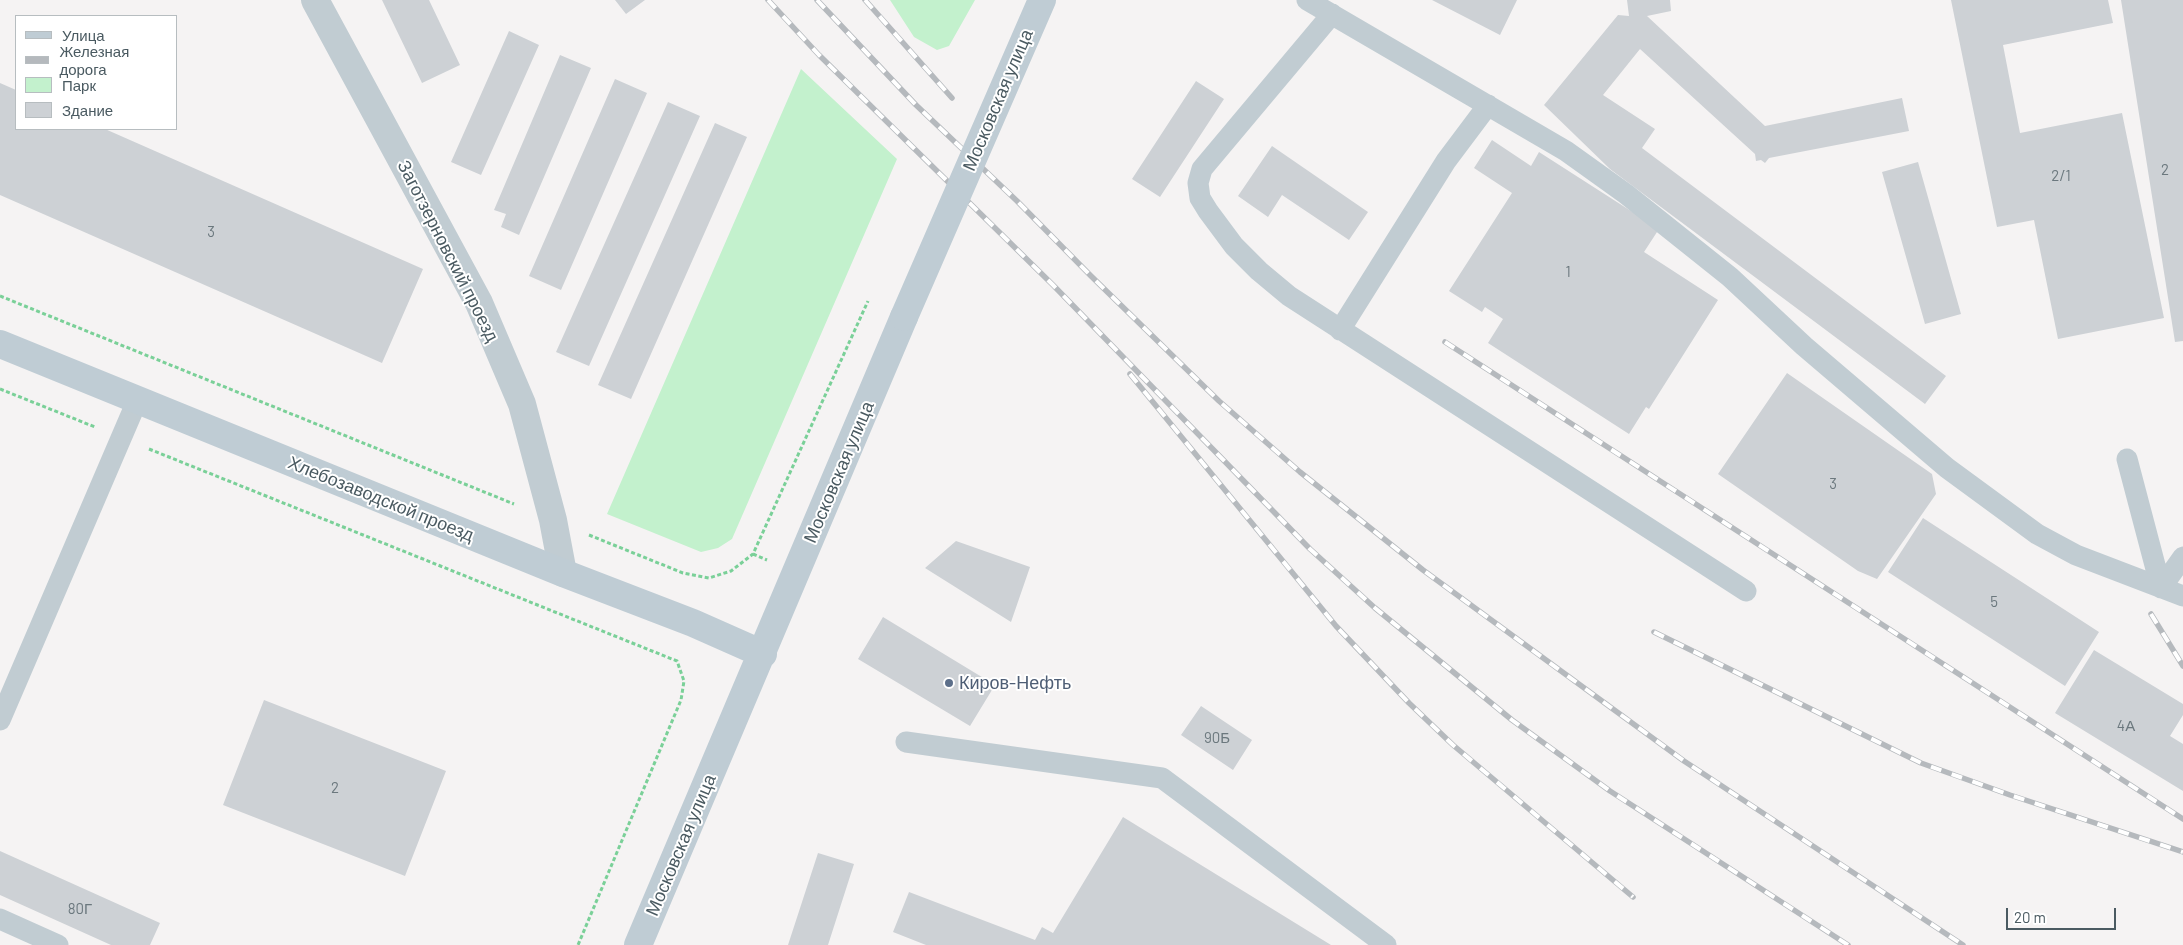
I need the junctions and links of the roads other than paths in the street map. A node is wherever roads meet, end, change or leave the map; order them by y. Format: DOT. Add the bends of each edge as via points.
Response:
graph roads {
  1 [pos="315,0"];
  2 [pos="1042,0"];
  3 [pos="1307,0"];
  4 [pos="1332,14"];
  5 [pos="1488,105"];
  6 [pos="1340,330"];
  7 [pos="0,344"];
  8 [pos="137,401"];
  9 [pos="2127,459"];
  10 [pos="2183,557"];
  11 [pos="563,573"];
  12 [pos="2161,588"];
  13 [pos="1746,591"];
  14 [pos="2183,596"];
  15 [pos="763,654"];
  16 [pos="0,720"];
  17 [pos="906,742"];
  18 [pos="0,919"];
  19 [pos="58,945"];
  20 [pos="638,945"];
  21 [pos="1386,945"];
  1 -- 11 [label="street, Заготзерновский проезд" via="479,303 522,404 553,520"];
  2 -- 15 [label="main road, Московская улица, bridge" via="904,317"];
  3 -- 4 [label="lane"];
  4 -- 5 [label="lane"];
  4 -- 6 [label="lane" via="1202,170 1198,183 1200,198 1234,246 1290,296"];
  5 -- 6 [label="lane" via="1446,161"];
  5 -- 12 [label="lane" via="1566,151 1626,194 1730,277 1804,346 1947,468 1995,504 2037,534 2076,555"];
  6 -- 13 [label="lane"];
  7 -- 8 [label="main road, Хлебозаводской проезд"];
  8 -- 11 [label="main road, Хлебозаводской проезд"];
  8 -- 16 [label="lane"];
  9 -- 12 [label="lane"];
  10 -- 12 [label="lane"];
  11 -- 15 [label="main road, Хлебозаводской проезд"];
  12 -- 14 [label="lane"];
  15 -- 20 [label="main road, Московская улица"];
  17 -- 21 [label="lane" via="1162,778"];
  18 -- 19 [label="lane"];
}
